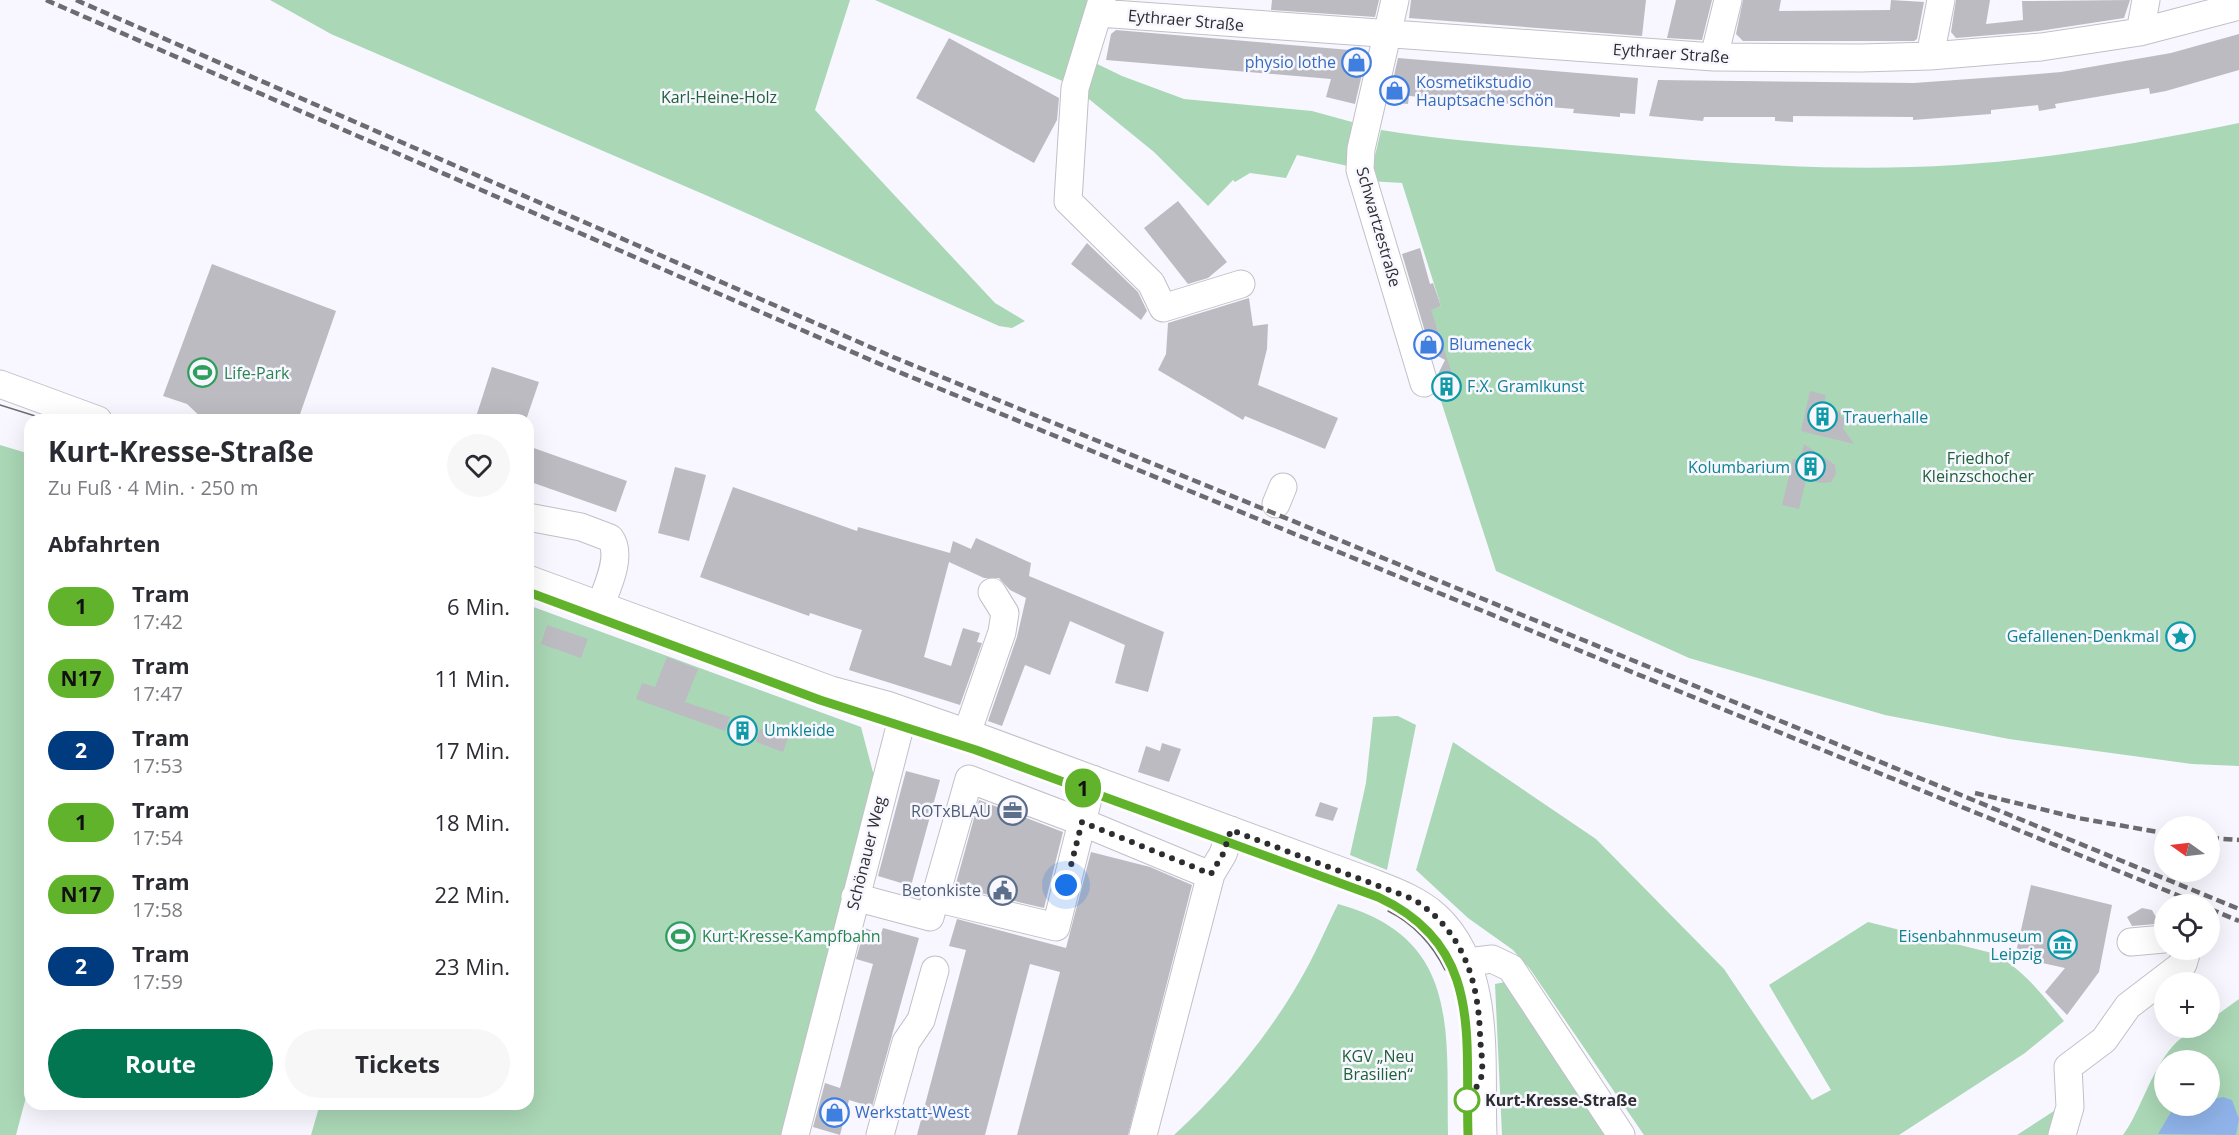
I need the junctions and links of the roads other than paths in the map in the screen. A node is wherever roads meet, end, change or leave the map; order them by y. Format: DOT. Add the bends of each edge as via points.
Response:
graph roads {
  1 [pos="1395,0"];
  2 [pos="1728,0"];
  3 [pos="1941,0"];
  4 [pos="2146,0"];
  5 [pos="2239,6"];
  6 [pos="1101,7"];
  7 [pos="2140,32"];
  8 [pos="1386,34"];
  9 [pos="1930,56"];
  10 [pos="1714,57"];
  11 [pos="1241,284"];
  12 [pos="1424,382"];
  13 [pos="0,384"];
  14 [pos="82,414"];
  15 [pos="534,518"];
  16 [pos="534,581"];
  17 [pos="992,592"];
  18 [pos="600,606"];
  19 [pos="904,711"];
  20 [pos="967,733"];
  21 [pos="1092,779"];
  22 [pos="1082,822"];
  23 [pos="1231,830"];
  24 [pos="1211,874"];
  25 [pos="855,897"];
  26 [pos="935,898"];
  27 [pos="2154,940"];
  28 [pos="2131,942"];
  29 [pos="2184,960"];
  30 [pos="1468,962"];
  31 [pos="935,970"];
  32 [pos="795,1135"];
  33 [pos="880,1135"];
  34 [pos="1143,1135"];
  35 [pos="1483,1135"];
  36 [pos="1622,1135"];
  37 [pos="2062,1135"];
  1 -- 8 [label="street, Schwartzestraße"];
  2 -- 10 [label="street"];
  3 -- 9 [label="street"];
  4 -- 7 [label="street"];
  5 -- 7 [label="street, Eythraer Straße"];
  6 -- 8 [label="street, Eythraer Straße"];
  6 -- 11 [label="street" via="1075,88 1068,201 1151,283 1163,308"];
  7 -- 9 [label="street, Eythraer Straße" via="2041,47"];
  8 -- 10 [label="street, Eythraer Straße"];
  8 -- 12 [label="street, Schwartzestraße" via="1361,148 1360,170"];
  9 -- 10 [label="street, Eythraer Straße"];
  13 -- 14 [label="street"];
  15 -- 18 [label="street" via="581,527 610,538 615,548"];
  16 -- 18 [label="street"];
  17 -- 20 [label="street" via="1005,612 1002,632"];
  18 -- 19 [label="street" via="831,690"];
  19 -- 20 [label="street"];
  19 -- 25 [label="street, Schönauer Weg"];
  20 -- 21 [label="street"];
  21 -- 22 [label="street"];
  21 -- 23 [label="street"];
  22 -- 24 [label="street"];
  22 -- 26 [label="street" via="1056,927"];
  22 -- 26 [label="street" via="969,779"];
  23 -- 24 [label="street"];
  23 -- 30 [label="street" via="1413,899 1448,929"];
  24 -- 34 [label="street"];
  25 -- 26 [label="street" via="930,917"];
  25 -- 32 [label="street, Schönauer Weg"];
  27 -- 28 [label="street"];
  29 -- 37 [label="street" via="2128,1006 2104,1040 2067,1067 2070,1107"];
  30 -- 35 [label="street" via="1478,999"];
  30 -- 36 [label="street" via="1492,959 1511,968"];
  31 -- 33 [label="street" via="921,1020 906,1042"];
}
